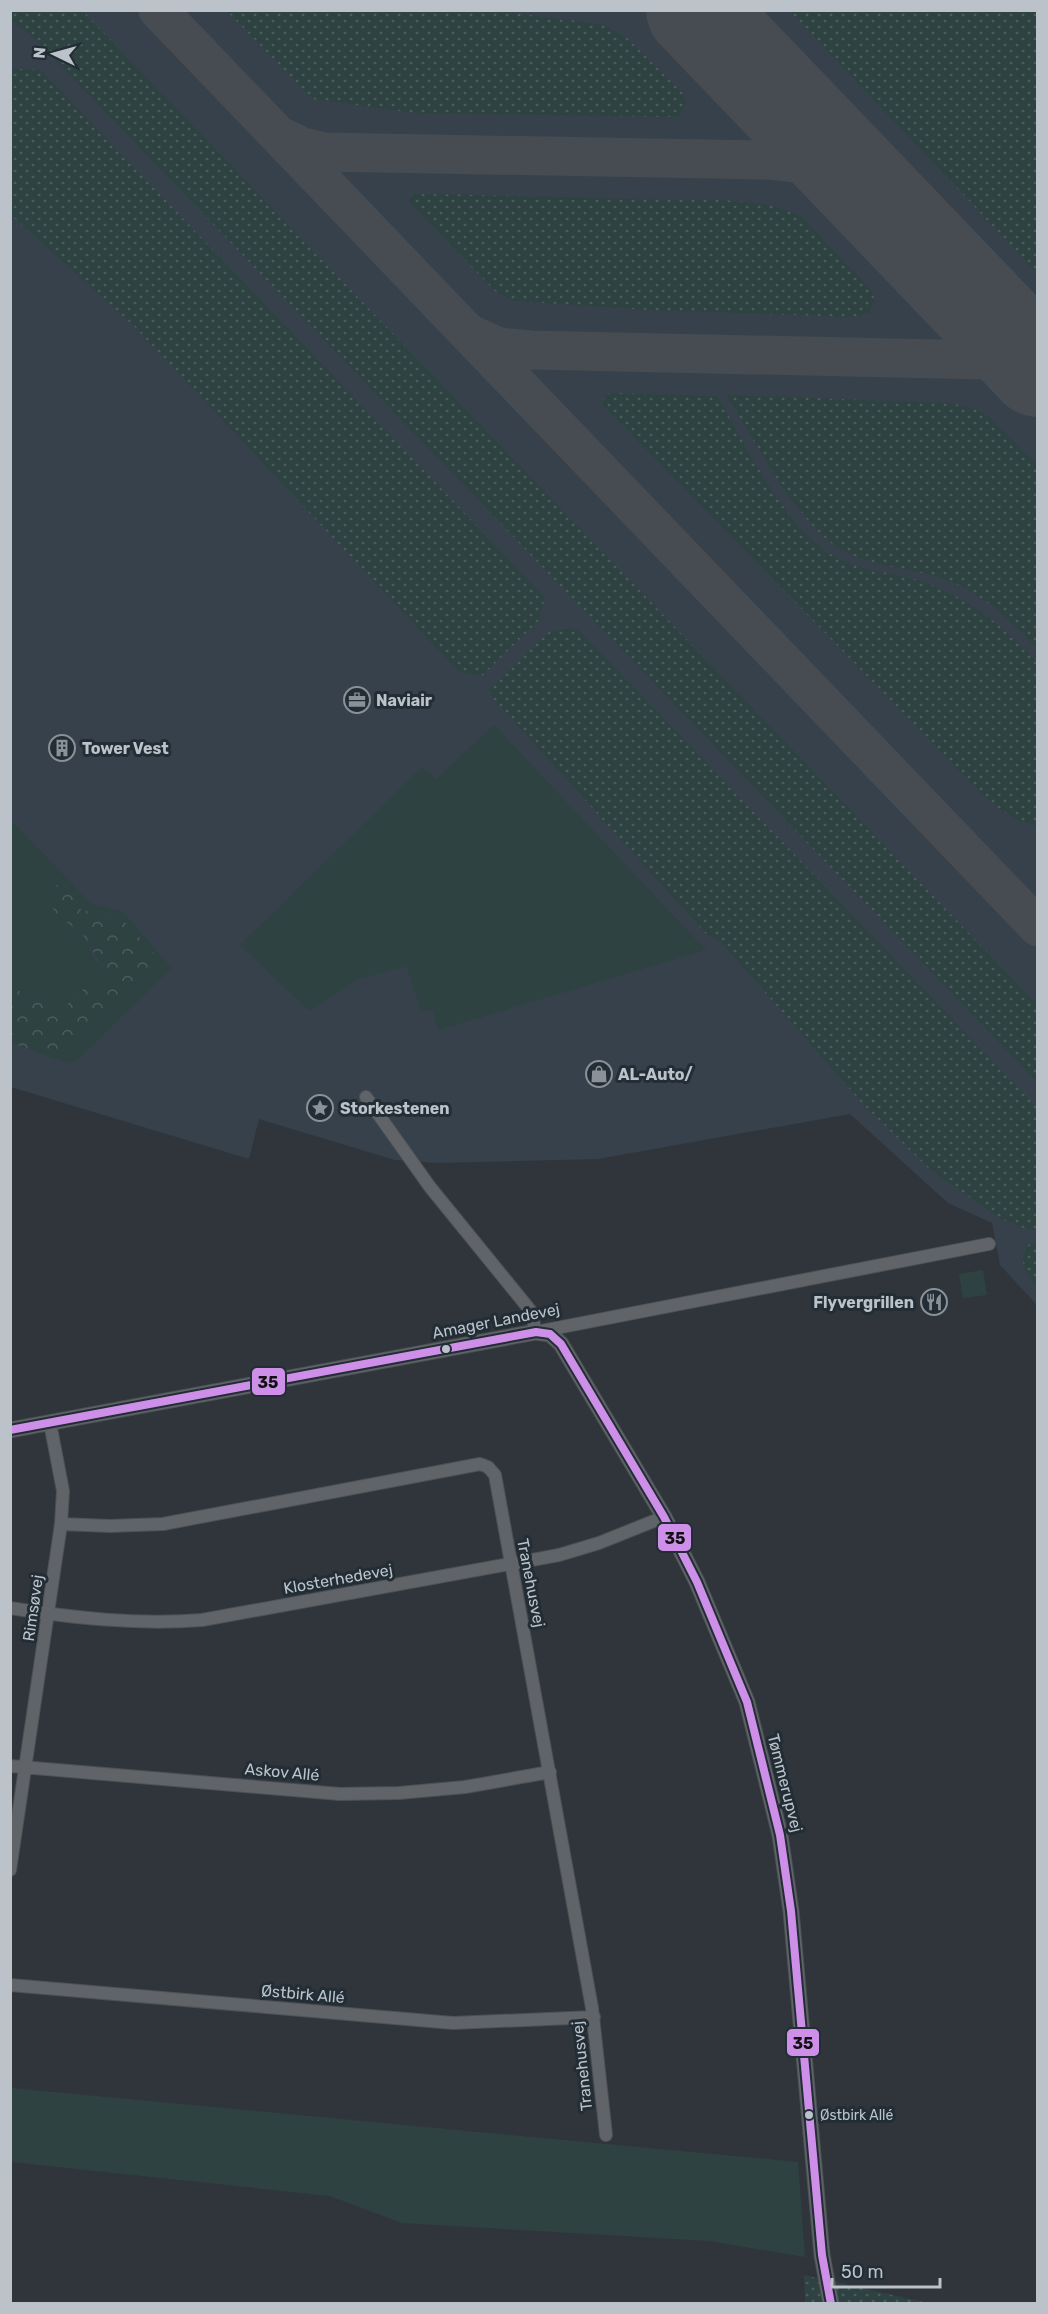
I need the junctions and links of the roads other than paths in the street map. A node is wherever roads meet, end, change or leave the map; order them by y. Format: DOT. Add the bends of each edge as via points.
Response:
graph roads {
  1 [pos="366,1097"];
  2 [pos="989,1244"];
  3 [pos="536,1332"];
  4 [pos="50,1423"];
  5 [pos="10,1430"];
  6 [pos="664,1517"];
  7 [pos="61,1524"];
  8 [pos="510,1565"];
  9 [pos="10,1608"];
  10 [pos="49,1614"];
  11 [pos="10,1766"];
  12 [pos="26,1767"];
  13 [pos="550,1772"];
  14 [pos="10,1870"];
  15 [pos="10,1985"];
  16 [pos="594,2017"];
  17 [pos="606,2135"];
  18 [pos="831,2304"];
  1 -- 3 [label="street" via="430,1187 530,1310"];
  2 -- 3 [label="street, Amager Landevej"];
  3 -- 4 [label="street, Amager Landevej"];
  3 -- 6 [label="street, Tømmerupvej" via="550,1334 561,1344"];
  4 -- 5 [label="street, Amager Landevej"];
  4 -- 7 [label="street, Rimsøvej" via="63,1491"];
  6 -- 8 [label="street, Klosterhedevej" via="599,1543"];
  6 -- 18 [label="street, Tømmerupvej" via="697,1582 747,1702 780,1834 791,1911 822,2255"];
  7 -- 8 [label="street, Tranehusvej" via="163,1524 480,1464 495,1475"];
  7 -- 10 [label="street, Rimsøvej"];
  8 -- 10 [label="street, Klosterhedevej" via="202,1620 124,1623"];
  8 -- 13 [label="street, Tranehusvej"];
  9 -- 10 [label="street, Klosterhedevej"];
  10 -- 12 [label="street, Rimsøvej"];
  11 -- 12 [label="street, Askov Allé"];
  12 -- 13 [label="street, Askov Allé" via="340,1794 465,1787"];
  12 -- 14 [label="street, Rimsøvej"];
  13 -- 16 [label="street, Tranehusvej"];
  15 -- 16 [label="street, Østbirk Allé" via="453,2023"];
  16 -- 17 [label="street, Tranehusvej"];
}
